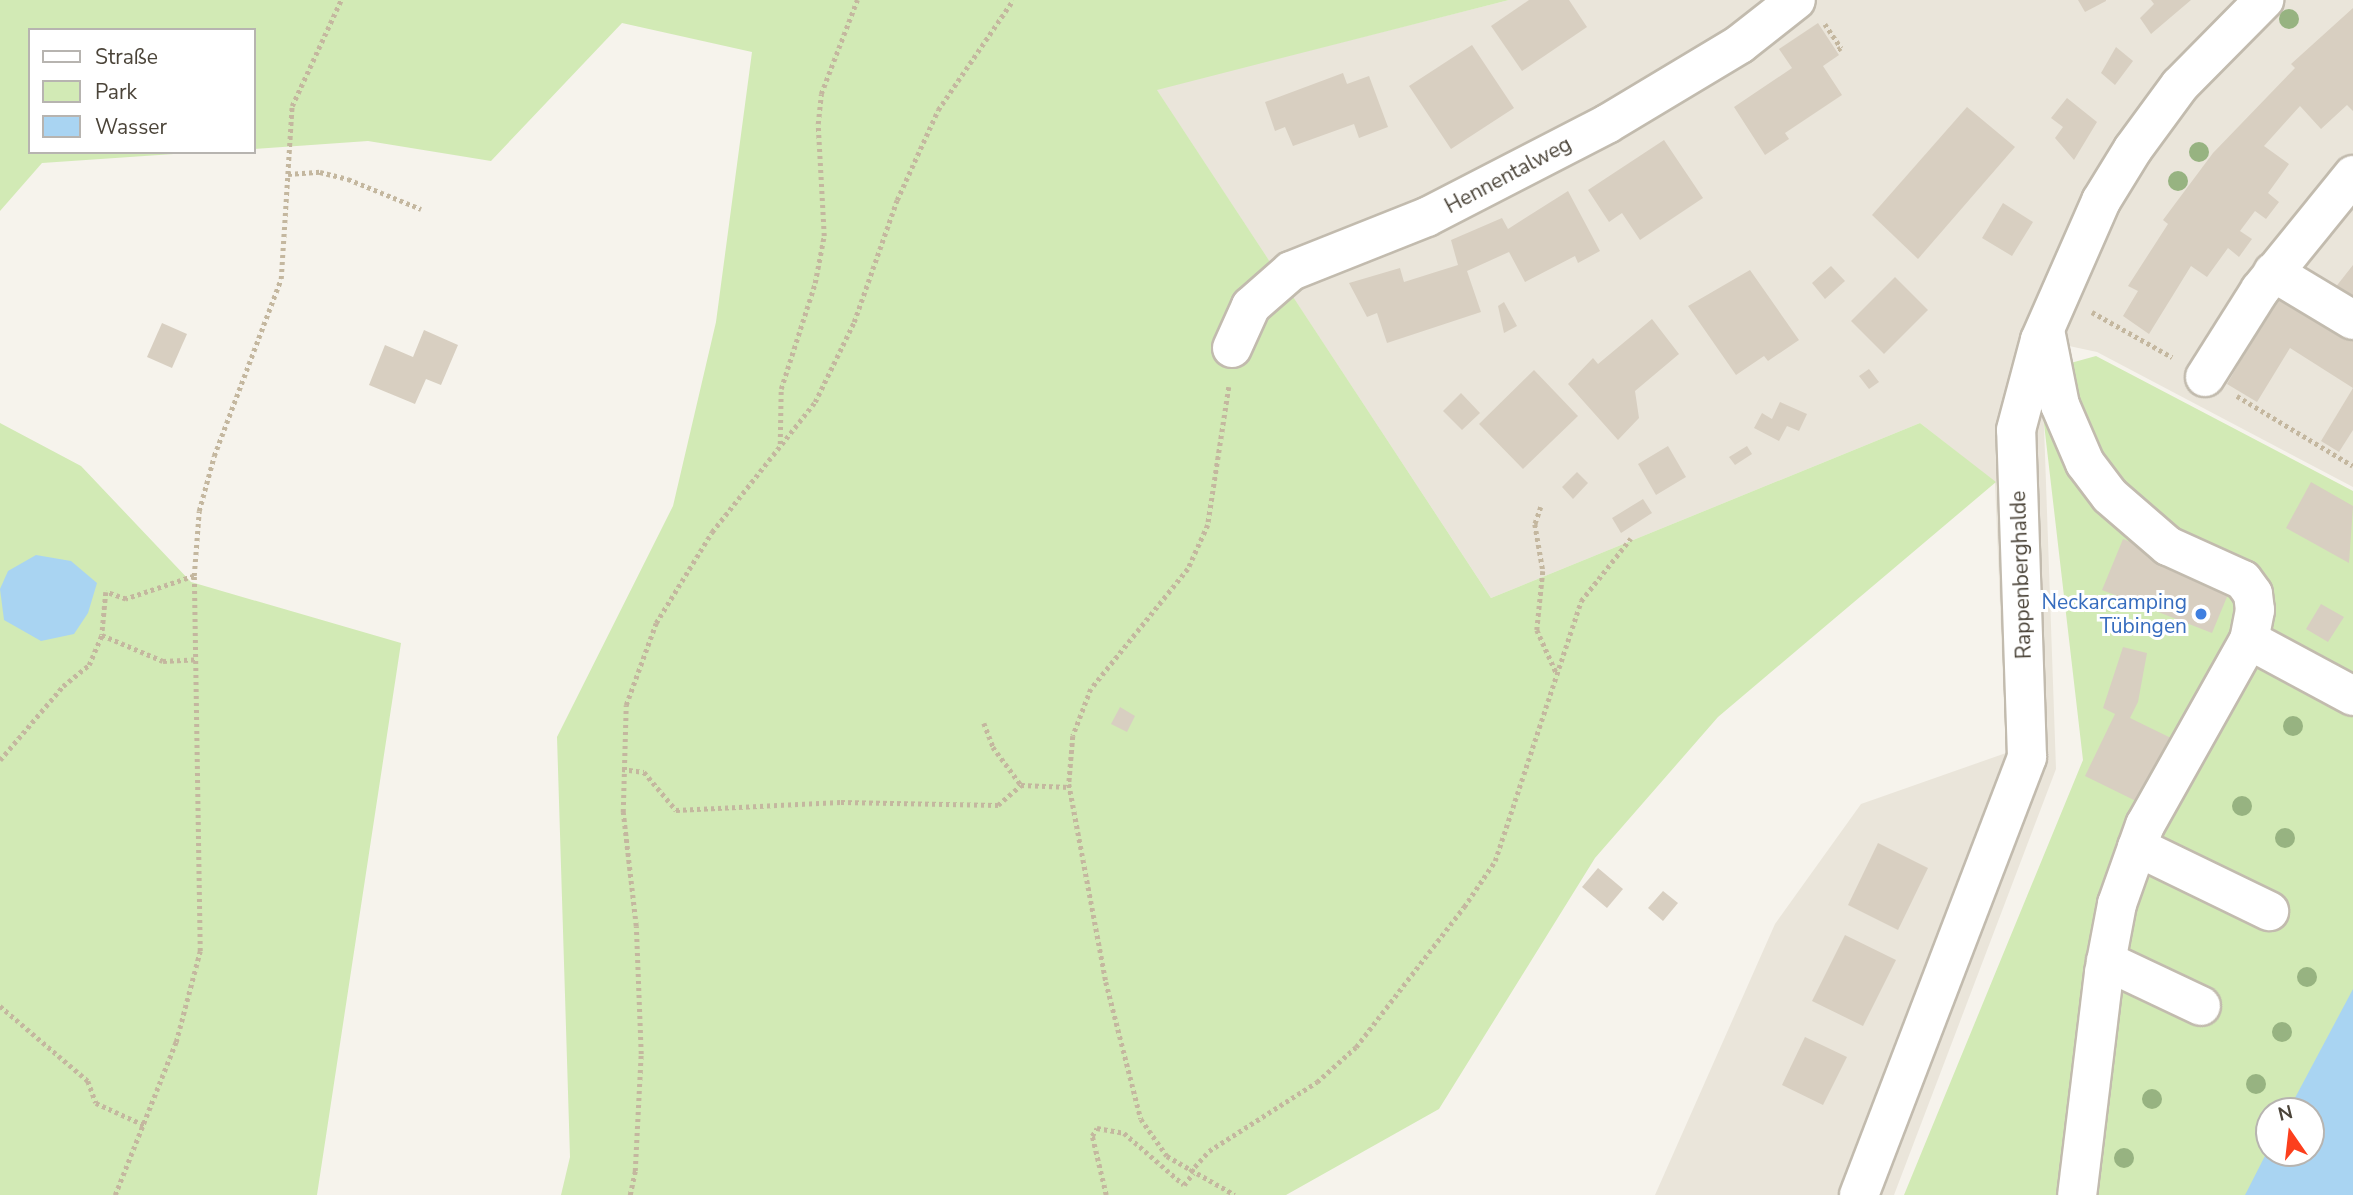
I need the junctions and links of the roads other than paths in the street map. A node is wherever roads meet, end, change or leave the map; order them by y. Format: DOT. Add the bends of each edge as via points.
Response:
graph roads {
  1 [pos="1796,0"];
  2 [pos="2264,0"];
  3 [pos="2353,175"];
  4 [pos="2273,272"];
  5 [pos="2353,320"];
  6 [pos="2046,333"];
  7 [pos="1233,348"];
  8 [pos="2205,377"];
  9 [pos="2249,640"];
  10 [pos="2353,696"];
  11 [pos="2137,847"];
  12 [pos="2269,911"];
  13 [pos="2106,961"];
  14 [pos="2201,1006"];
  15 [pos="1859,1195"];
  16 [pos="2077,1195"];
  1 -- 7 [label="street, Hennentalweg" via="1740,44 1607,124 1427,217 1291,271 1251,306"];
  2 -- 6 [label="street, Rappenberghalde" via="2180,85 2133,149 2101,201"];
  3 -- 4 [label="street"];
  4 -- 5 [label="street"];
  4 -- 8 [label="street"];
  6 -- 9 [label="street" via="2060,405 2085,463 2110,496 2168,546 2243,580 2253,594 2255,610"];
  6 -- 15 [label="street, Rappenberghalde" via="2016,430 2027,757"];
  9 -- 10 [label="street"];
  9 -- 11 [label="street"];
  11 -- 12 [label="street"];
  11 -- 13 [label="street" via="2117,904"];
  13 -- 14 [label="street"];
  13 -- 16 [label="street"];
}
